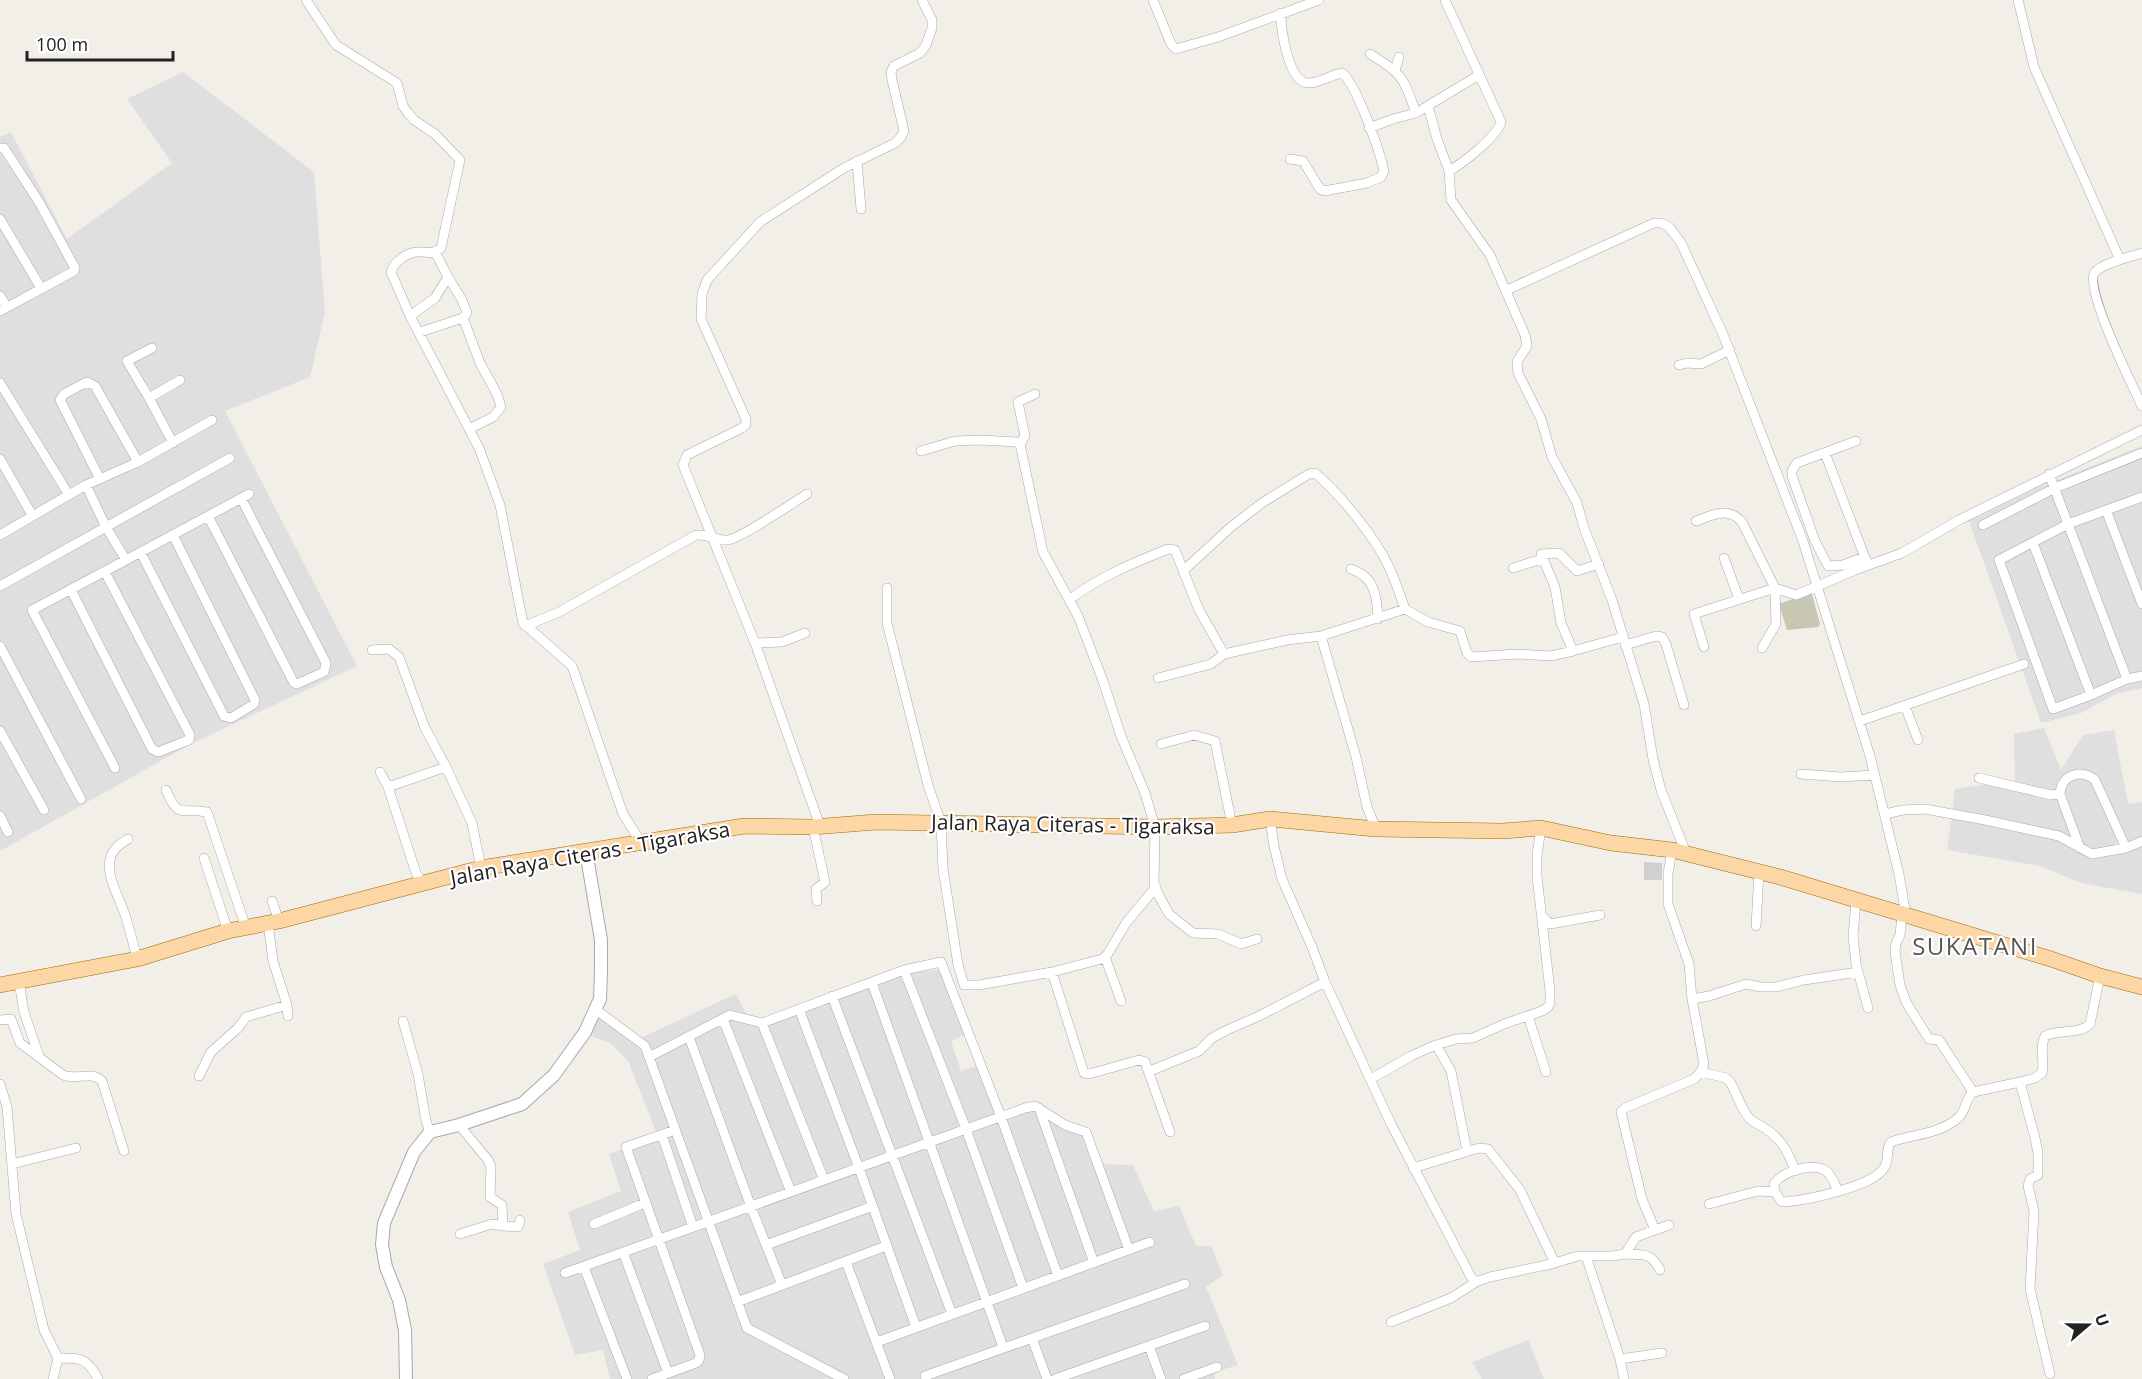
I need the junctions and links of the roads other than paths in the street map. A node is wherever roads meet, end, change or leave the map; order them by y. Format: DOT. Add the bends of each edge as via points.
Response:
graph roads {
  1 [pos="306,0"];
  2 [pos="922,0"];
  3 [pos="1153,0"];
  4 [pos="1319,0"];
  5 [pos="1445,0"];
  6 [pos="2018,0"];
  7 [pos="1281,13"];
  8 [pos="1370,54"];
  9 [pos="1399,57"];
  10 [pos="1395,71"];
  11 [pos="1479,75"];
  12 [pos="1428,106"];
  13 [pos="1416,113"];
  14 [pos="1370,129"];
  15 [pos="0,148"];
  16 [pos="1290,159"];
  17 [pos="857,161"];
  18 [pos="1449,171"];
  19 [pos="861,210"];
  20 [pos="0,219"];
  21 [pos="435,252"];
  22 [pos="2142,253"];
  23 [pos="2120,260"];
  24 [pos="448,277"];
  25 [pos="41,288"];
  26 [pos="1507,290"];
  27 [pos="0,296"];
  28 [pos="3,309"];
  29 [pos="410,316"];
  30 [pos="463,318"];
  31 [pos="420,332"];
  32 [pos="152,348"];
  33 [pos="1730,350"];
  34 [pos="1679,365"];
  35 [pos="180,380"];
  36 [pos="0,383"];
  37 [pos="1035,394"];
  38 [pos="149,398"];
  39 [pos="2142,406"];
  40 [pos="212,420"];
  41 [pos="469,429"];
  42 [pos="2142,430"];
  43 [pos="1856,441"];
  44 [pos="173,443"];
  45 [pos="1020,444"];
  46 [pos="921,451"];
  47 [pos="1825,453"];
  48 [pos="2142,453"];
  49 [pos="230,458"];
  50 [pos="0,459"];
  51 [pos="138,462"];
  52 [pos="2049,474"];
  53 [pos="100,479"];
  54 [pos="86,485"];
  55 [pos="2055,488"];
  56 [pos="807,494"];
  57 [pos="69,495"];
  58 [pos="2142,497"];
  59 [pos="2106,510"];
  60 [pos="32,515"];
  61 [pos="208,516"];
  62 [pos="1696,521"];
  63 [pos="2068,524"];
  64 [pos="1983,525"];
  65 [pos="106,527"];
  66 [pos="0,535"];
  67 [pos="173,535"];
  68 [pos="711,536"];
  69 [pos="2032,543"];
  70 [pos="141,553"];
  71 [pos="1724,558"];
  72 [pos="1542,559"];
  73 [pos="126,560"];
  74 [pos="1866,561"];
  75 [pos="1599,564"];
  76 [pos="1513,568"];
  77 [pos="1351,569"];
  78 [pos="1183,571"];
  79 [pos="105,572"];
  80 [pos="0,586"];
  81 [pos="1818,587"];
  82 [pos="887,588"];
  83 [pos="1775,588"];
  84 [pos="71,590"];
  85 [pos="1739,598"];
  86 [pos="1069,600"];
  87 [pos="2142,604"];
  88 [pos="1405,609"];
  89 [pos="1378,619"];
  90 [pos="525,626"];
  91 [pos="805,633"];
  92 [pos="1321,636"];
  93 [pos="1624,641"];
  94 [pos="755,643"];
  95 [pos="0,646"];
  96 [pos="1704,647"];
  97 [pos="1762,648"];
  98 [pos="372,650"];
  99 [pos="1573,651"];
  100 [pos="1224,654"];
  101 [pos="2024,664"];
  102 [pos="2142,676"];
  103 [pos="1158,678"];
  104 [pos="2127,679"];
  105 [pos="2091,696"];
  106 [pos="1684,705"];
  107 [pos="1905,706"];
  108 [pos="1860,721"];
  109 [pos="0,731"];
  110 [pos="1918,740"];
  111 [pos="1161,744"];
  112 [pos="446,767"];
  113 [pos="115,768"];
  114 [pos="380,772"];
  115 [pos="1801,774"];
  116 [pos="1875,775"];
  117 [pos="1979,778"];
  118 [pos="388,788"];
  119 [pos="166,790"];
  120 [pos="2060,794"];
  121 [pos="81,799"];
  122 [pos="44,810"];
  123 [pos="1885,814"];
  124 [pos="0,816"];
  125 [pos="1270,819"];
  126 [pos="941,823"];
  127 [pos="1232,825"];
  128 [pos="816,826"];
  129 [pos="1155,827"];
  130 [pos="1541,828"];
  131 [pos="1376,829"];
  132 [pos="8,832"];
  133 [pos="128,839"];
  134 [pos="2142,841"];
  135 [pos="642,844"];
  136 [pos="2080,848"];
  137 [pos="2126,848"];
  138 [pos="586,851"];
  139 [pos="1679,851"];
  140 [pos="204,858"];
  141 [pos="481,868"];
  142 [pos="1759,872"];
  143 [pos="423,884"];
  144 [pos="1156,887"];
  145 [pos="272,901"];
  146 [pos="818,901"];
  147 [pos="1856,902"];
  148 [pos="1600,915"];
  149 [pos="1904,915"];
  150 [pos="1542,916"];
  151 [pos="273,922"];
  152 [pos="1756,926"];
  153 [pos="246,928"];
  154 [pos="228,931"];
  155 [pos="1257,939"];
  156 [pos="1105,957"];
  157 [pos="137,959"];
  158 [pos="904,970"];
  159 [pos="1052,972"];
  160 [pos="1858,972"];
  161 [pos="2100,976"];
  162 [pos="19,982"];
  163 [pos="1325,982"];
  164 [pos="872,984"];
  165 [pos="0,985"];
  166 [pos="2142,987"];
  167 [pos="832,996"];
  168 [pos="1692,999"];
  169 [pos="1121,1001"];
  170 [pos="287,1005"];
  171 [pos="1868,1008"];
  172 [pos="595,1009"];
  173 [pos="799,1009"];
  174 [pos="288,1016"];
  175 [pos="1528,1016"];
  176 [pos="723,1019"];
  177 [pos="0,1020"];
  178 [pos="403,1022"];
  179 [pos="762,1023"];
  180 [pos="689,1037"];
  181 [pos="1437,1045"];
  182 [pos="39,1056"];
  183 [pos="649,1057"];
  184 [pos="1149,1071"];
  185 [pos="1546,1072"];
  186 [pos="1701,1072"];
  187 [pos="199,1076"];
  188 [pos="1371,1079"];
  189 [pos="2020,1082"];
  190 [pos="0,1084"];
  191 [pos="1973,1092"];
  192 [pos="1040,1108"];
  193 [pos="1001,1116"];
  194 [pos="459,1125"];
  195 [pos="966,1129"];
  196 [pos="675,1130"];
  197 [pos="430,1132"];
  198 [pos="1170,1132"];
  199 [pos="662,1135"];
  200 [pos="929,1142"];
  201 [pos="76,1148"];
  202 [pos="124,1151"];
  203 [pos="1467,1151"];
  204 [pos="893,1155"];
  205 [pos="12,1164"];
  206 [pos="859,1168"];
  207 [pos="1413,1168"];
  208 [pos="1795,1171"];
  209 [pos="824,1180"];
  210 [pos="1838,1191"];
  211 [pos="791,1192"];
  212 [pos="1775,1192"];
  213 [pos="645,1203"];
  214 [pos="1709,1204"];
  215 [pos="873,1206"];
  216 [pos="751,1207"];
  217 [pos="520,1220"];
  218 [pos="708,1222"];
  219 [pos="594,1224"];
  220 [pos="1669,1225"];
  221 [pos="503,1226"];
  222 [pos="693,1227"];
  223 [pos="1655,1230"];
  224 [pos="460,1234"];
  225 [pos="659,1240"];
  226 [pos="1150,1242"];
  227 [pos="766,1245"];
  228 [pos="886,1246"];
  229 [pos="1129,1250"];
  230 [pos="623,1252"];
  231 [pos="1625,1254"];
  232 [pos="1586,1256"];
  233 [pos="846,1262"];
  234 [pos="1094,1263"];
  235 [pos="1555,1263"];
  236 [pos="584,1267"];
  237 [pos="1660,1270"];
  238 [pos="565,1273"];
  239 [pos="1058,1276"];
  240 [pos="1476,1282"];
  241 [pos="1185,1284"];
  242 [pos="782,1285"];
  243 [pos="1023,1288"];
  244 [pos="986,1301"];
  245 [pos="737,1302"];
  246 [pos="952,1314"];
  247 [pos="1391,1322"];
  248 [pos="1205,1326"];
  249 [pos="916,1327"];
  250 [pos="1032,1338"];
  251 [pos="877,1342"];
  252 [pos="1149,1346"];
  253 [pos="1003,1347"];
  254 [pos="1662,1353"];
  255 [pos="58,1358"];
  256 [pos="1620,1359"];
  257 [pos="1217,1367"];
  258 [pos="668,1373"];
  259 [pos="2050,1374"];
  260 [pos="922,1378"];
  261 [pos="53,1379"];
  262 [pos="98,1379"];
  263 [pos="406,1379"];
  264 [pos="627,1379"];
  265 [pos="652,1379"];
  266 [pos="844,1379"];
  267 [pos="890,1379"];
  268 [pos="1047,1379"];
  269 [pos="1055,1379"];
  270 [pos="1161,1379"];
  271 [pos="1184,1379"];
  272 [pos="1624,1379"];
  1 -- 21 [label="street" via="336,45 397,83 408,114 459,158 441,248"];
  2 -- 17 [label="street" via="932,20 926,45 891,72 904,131 895,143"];
  3 -- 7 [label="street" via="1176,49"];
  4 -- 7 [label="street"];
  5 -- 11 [label="street"];
  6 -- 23 [label="street" via="2034,67"];
  7 -- 14 [label="street" via="1288,61 1296,75 1309,83 1334,74 1347,76"];
  8 -- 10 [label="street"];
  9 -- 10 [label="street"];
  10 -- 13 [label="street" via="1405,82"];
  11 -- 12 [label="street"];
  11 -- 18 [label="street" via="1501,120 1500,126"];
  12 -- 13 [label="street"];
  12 -- 18 [label="street"];
  13 -- 14 [label="street"];
  14 -- 16 [label="street" via="1384,171 1381,177 1367,183 1324,191 1303,161"];
  15 -- 25 [label="street" via="10,155 75,266 73,271"];
  17 -- 19 [label="street"];
  17 -- 68 [label="street" via="760,222 707,280 701,319 746,421 742,428 684,460"];
  18 -- 26 [label="street" via="1452,200 1482,242"];
  20 -- 25 [label="street"];
  21 -- 24 [label="street"];
  21 -- 29 [label="street" via="417,252 393,266 391,272"];
  22 -- 23 [label="street"];
  23 -- 39 [label="street" via="2095,271 2091,283"];
  24 -- 29 [label="street" via="435,298"];
  24 -- 30 [label="street" via="467,309"];
  25 -- 28 [label="street"];
  26 -- 33 [label="street" via="1623,236 1662,223 1681,243"];
  26 -- 75 [label="street" via="1527,340 1517,362 1518,373 1541,420 1552,457 1577,503"];
  27 -- 28 [label="street"];
  29 -- 31 [label="street"];
  30 -- 31 [label="street"];
  30 -- 41 [label="street" via="501,407 493,417"];
  31 -- 41 [label="street"];
  32 -- 38 [label="street" via="127,361"];
  33 -- 34 [label="street" via="1701,364"];
  33 -- 81 [label="street"];
  35 -- 38 [label="street"];
  36 -- 57 [label="street"];
  37 -- 45 [label="street" via="1018,402 1025,436"];
  38 -- 44 [label="street"];
  40 -- 44 [label="street"];
  41 -- 90 [label="street" via="500,505"];
  42 -- 52 [label="street"];
  43 -- 47 [label="street"];
  44 -- 51 [label="street"];
  45 -- 46 [label="street" via="955,441"];
  45 -- 86 [label="street" via="1043,552"];
  47 -- 74 [label="street"];
  47 -- 74 [label="street" via="1797,463 1792,471 1815,541 1830,567"];
  48 -- 55 [label="street"];
  49 -- 65 [label="street"];
  50 -- 60 [label="street"];
  51 -- 53 [label="street"];
  51 -- 53 [label="street" via="95,386 87,382 60,400"];
  52 -- 55 [label="street"];
  52 -- 74 [label="street" via="1902,553"];
  53 -- 54 [label="street"];
  54 -- 57 [label="street"];
  54 -- 65 [label="street"];
  55 -- 63 [label="street"];
  55 -- 64 [label="street"];
  56 -- 68 [label="street" via="735,538 719,540"];
  57 -- 60 [label="street"];
  58 -- 59 [label="street"];
  59 -- 63 [label="street"];
  59 -- 87 [label="street"];
  60 -- 66 [label="street"];
  61 -- 61 [label="street" via="294,683 324,672 326,663 245,496"];
  61 -- 67 [label="street"];
  62 -- 83 [label="street" via="1723,512 1738,517"];
  63 -- 69 [label="street"];
  63 -- 104 [label="street"];
  65 -- 73 [label="street"];
  65 -- 80 [label="street"];
  67 -- 70 [label="street"];
  67 -- 70 [label="street" via="255,700 231,718 224,716"];
  68 -- 90 [label="street" via="696,536 559,612"];
  68 -- 94 [label="street"];
  69 -- 105 [label="street"];
  69 -- 105 [label="street" via="1999,560 2053,709"];
  70 -- 73 [label="street"];
  71 -- 85 [label="street"];
  72 -- 75 [label="street" via="1542,553 1559,553 1577,571"];
  72 -- 76 [label="street"];
  72 -- 99 [label="street" via="1555,588 1561,623"];
  73 -- 79 [label="street"];
  74 -- 81 [label="street"];
  75 -- 93 [label="street"];
  77 -- 89 [label="street" via="1371,584 1377,596"];
  78 -- 86 [label="street" via="1178,555 1168,549 1123,567"];
  78 -- 88 [label="street" via="1262,503 1315,473 1377,544"];
  78 -- 100 [label="street"];
  79 -- 84 [label="street"];
  79 -- 84 [label="street" via="190,735 189,740 158,752 152,749"];
  81 -- 83 [label="street" via="1796,595"];
  81 -- 108 [label="street"];
  82 -- 126 [label="street" via="887,623"];
  83 -- 85 [label="street"];
  83 -- 97 [label="street" via="1776,624"];
  84 -- 113 [label="street" via="32,610"];
  85 -- 96 [label="street" via="1694,614"];
  86 -- 129 [label="street" via="1099,670"];
  88 -- 89 [label="street"];
  88 -- 99 [label="street" via="1428,622 1460,631 1467,653 1473,658 1551,656"];
  89 -- 92 [label="street"];
  90 -- 135 [label="street" via="572,666 622,814"];
  91 -- 94 [label="street" via="782,642"];
  92 -- 100 [label="street"];
  92 -- 131 [label="street"];
  93 -- 99 [label="street"];
  93 -- 106 [label="street" via="1662,637"];
  93 -- 139 [label="street" via="1644,704 1653,759"];
  94 -- 128 [label="street"];
  95 -- 121 [label="street"];
  98 -- 112 [label="street" via="389,649 399,657 425,728"];
  100 -- 103 [label="street" via="1211,663"];
  101 -- 107 [label="street"];
  102 -- 104 [label="street"];
  104 -- 105 [label="street"];
  107 -- 108 [label="street"];
  107 -- 110 [label="street"];
  108 -- 116 [label="street"];
  109 -- 122 [label="street"];
  111 -- 127 [label="street" via="1194,735 1215,741"];
  112 -- 118 [label="street"];
  112 -- 141 [label="street" via="472,823"];
  114 -- 118 [label="street"];
  115 -- 116 [label="street"];
  116 -- 123 [label="street"];
  117 -- 120 [label="street"];
  118 -- 143 [label="street"];
  119 -- 153 [label="street" via="180,812 207,813"];
  120 -- 136 [label="street"];
  120 -- 137 [label="street" via="2060,785 2070,777 2091,776"];
  123 -- 136 [label="street" via="1926,809 2059,836"];
  123 -- 149 [label="street"];
  124 -- 132 [label="street"];
  125 -- 127 [label="main road, Jalan Raya Citeras - Tigaraksa"];
  125 -- 131 [label="main road, Jalan Raya Citeras - Tigaraksa"];
  125 -- 163 [label="street" via="1282,879"];
  126 -- 128 [label="main road, Jalan Raya Citeras - Tigaraksa"];
  126 -- 129 [label="main road, Jalan Raya Citeras - Tigaraksa"];
  126 -- 159 [label="street" via="943,869 962,983 967,987"];
  127 -- 129 [label="main road, Jalan Raya Citeras - Tigaraksa"];
  128 -- 135 [label="main road, Jalan Raya Citeras - Tigaraksa" via="744,826"];
  128 -- 146 [label="street" via="825,882 816,890"];
  129 -- 144 [label="street"];
  130 -- 131 [label="main road, Jalan Raya Citeras - Tigaraksa"];
  130 -- 139 [label="main road, Jalan Raya Citeras - Tigaraksa" via="1611,843"];
  130 -- 150 [label="street" via="1537,876"];
  133 -- 157 [label="street" via="116,847 109,864"];
  134 -- 137 [label="street"];
  135 -- 138 [label="main road, Jalan Raya Citeras - Tigaraksa"];
  136 -- 137 [label="street" via="2092,854"];
  138 -- 141 [label="main road, Jalan Raya Citeras - Tigaraksa"];
  138 -- 172 [label="street" via="601,940 600,999"];
  139 -- 142 [label="main road, Jalan Raya Citeras - Tigaraksa"];
  139 -- 168 [label="street" via="1668,874 1668,904 1689,964"];
  140 -- 154 [label="street"];
  141 -- 143 [label="main road, Jalan Raya Citeras - Tigaraksa"];
  142 -- 147 [label="main road, Jalan Raya Citeras - Tigaraksa"];
  142 -- 152 [label="street"];
  143 -- 151 [label="main road, Jalan Raya Citeras - Tigaraksa"];
  144 -- 155 [label="street" via="1169,914 1193,933 1218,934 1241,944"];
  144 -- 156 [label="street" via="1126,923"];
  145 -- 151 [label="street"];
  147 -- 149 [label="main road, Jalan Raya Citeras - Tigaraksa"];
  147 -- 160 [label="street" via="1853,936"];
  148 -- 150 [label="street" via="1550,924"];
  149 -- 161 [label="main road, Jalan Raya Citeras - Tigaraksa"];
  149 -- 191 [label="street" via="1895,960 1906,1002 1929,1038 1939,1040"];
  150 -- 175 [label="street" via="1550,1003"];
  151 -- 153 [label="main road, Jalan Raya Citeras - Tigaraksa"];
  151 -- 170 [label="street" via="273,961"];
  153 -- 154 [label="main road, Jalan Raya Citeras - Tigaraksa"];
  154 -- 157 [label="main road, Jalan Raya Citeras - Tigaraksa"];
  156 -- 159 [label="street"];
  156 -- 169 [label="street"];
  157 -- 162 [label="main road, Jalan Raya Citeras - Tigaraksa"];
  158 -- 164 [label="street"];
  158 -- 193 [label="street" via="941,962"];
  158 -- 195 [label="street"];
  159 -- 184 [label="street" via="1084,1073 1139,1060 1145,1062"];
  160 -- 168 [label="street" via="1776,987 1746,984"];
  160 -- 171 [label="street"];
  161 -- 166 [label="main road, Jalan Raya Citeras - Tigaraksa"];
  161 -- 189 [label="street" via="2090,1024 2085,1029 2045,1035 2042,1073"];
  162 -- 165 [label="main road, Jalan Raya Citeras - Tigaraksa"];
  162 -- 182 [label="street" via="24,1012"];
  163 -- 184 [label="street" via="1212,1038 1199,1051"];
  163 -- 188 [label="street"];
  164 -- 167 [label="street"];
  164 -- 200 [label="street"];
  167 -- 173 [label="street"];
  167 -- 204 [label="street"];
  168 -- 186 [label="street" via="1704,1064"];
  170 -- 174 [label="street"];
  170 -- 187 [label="street" via="246,1017 211,1052"];
  172 -- 183 [label="street" via="645,1046"];
  172 -- 194 [label="street" via="585,1032 554,1075 522,1104"];
  173 -- 179 [label="street"];
  173 -- 206 [label="street"];
  175 -- 181 [label="street" via="1473,1038"];
  175 -- 185 [label="street"];
  176 -- 179 [label="street" via="730,1015"];
  176 -- 180 [label="street"];
  176 -- 211 [label="street"];
  177 -- 182 [label="street" via="11,1019 20,1043"];
  178 -- 197 [label="street"];
  179 -- 209 [label="street"];
  180 -- 183 [label="street"];
  180 -- 216 [label="street"];
  181 -- 188 [label="street"];
  181 -- 203 [label="street" via="1451,1071"];
  182 -- 202 [label="street" via="67,1077 90,1075 102,1081"];
  183 -- 196 [label="street"];
  184 -- 198 [label="street"];
  186 -- 208 [label="street" via="1730,1082 1752,1121 1780,1140 1790,1153"];
  186 -- 223 [label="street" via="1694,1079 1621,1112 1642,1198"];
  188 -- 207 [label="street"];
  189 -- 191 [label="street"];
  189 -- 259 [label="street" via="2038,1153 2038,1175 2030,1179 2028,1186 2034,1211 2030,1289"];
  190 -- 205 [label="street" via="7,1107"];
  191 -- 210 [label="street" via="1957,1119 1941,1128 1892,1142 1885,1167 1878,1175"];
  192 -- 193 [label="street" via="1025,1108"];
  192 -- 229 [label="street" via="1065,1125 1086,1132"];
  192 -- 234 [label="street"];
  193 -- 195 [label="street"];
  193 -- 239 [label="street"];
  194 -- 197 [label="street"];
  194 -- 221 [label="street" via="489,1160 490,1197 502,1205"];
  195 -- 200 [label="street"];
  195 -- 243 [label="street"];
  196 -- 199 [label="street"];
  196 -- 218 [label="street"];
  197 -- 263 [label="street" via="414,1152 384,1223 386,1267 405,1330"];
  199 -- 213 [label="street" via="626,1147"];
  199 -- 222 [label="street"];
  200 -- 204 [label="street"];
  200 -- 244 [label="street"];
  201 -- 205 [label="street"];
  203 -- 207 [label="street"];
  203 -- 235 [label="street" via="1484,1148 1493,1154 1520,1191"];
  204 -- 206 [label="street"];
  204 -- 246 [label="street"];
  205 -- 255 [label="street" via="22,1243 44,1330"];
  206 -- 209 [label="street"];
  206 -- 215 [label="street"];
  207 -- 240 [label="street"];
  208 -- 210 [label="street" via="1816,1167 1825,1170"];
  208 -- 212 [label="street" via="1778,1178"];
  209 -- 211 [label="street"];
  210 -- 212 [label="street" via="1784,1202"];
  211 -- 216 [label="street"];
  212 -- 214 [label="street" via="1758,1191"];
  213 -- 219 [label="street"];
  213 -- 225 [label="street"];
  215 -- 227 [label="street"];
  215 -- 228 [label="street"];
  216 -- 218 [label="street"];
  216 -- 227 [label="street"];
  217 -- 221 [label="street" via="518,1227"];
  218 -- 222 [label="street"];
  218 -- 245 [label="street"];
  220 -- 223 [label="street"];
  221 -- 224 [label="street" via="492,1224"];
  222 -- 225 [label="street"];
  223 -- 231 [label="street" via="1636,1237"];
  225 -- 230 [label="street"];
  225 -- 258 [label="street" via="700,1355 696,1363"];
  226 -- 229 [label="street"];
  227 -- 242 [label="street"];
  228 -- 233 [label="street"];
  228 -- 249 [label="street"];
  229 -- 234 [label="street"];
  230 -- 236 [label="street"];
  230 -- 258 [label="street"];
  231 -- 232 [label="street"];
  231 -- 237 [label="street" via="1649,1256"];
  232 -- 235 [label="street"];
  232 -- 256 [label="street"];
  233 -- 242 [label="street"];
  233 -- 251 [label="street"];
  234 -- 239 [label="street"];
  235 -- 240 [label="street"];
  236 -- 238 [label="street"];
  236 -- 264 [label="street"];
  239 -- 243 [label="street"];
  240 -- 247 [label="street" via="1451,1298"];
  241 -- 250 [label="street"];
  242 -- 245 [label="street"];
  243 -- 244 [label="street"];
  244 -- 246 [label="street"];
  244 -- 253 [label="street"];
  245 -- 266 [label="street" via="747,1328"];
  246 -- 249 [label="street"];
  248 -- 252 [label="street"];
  249 -- 251 [label="street"];
  250 -- 253 [label="street"];
  250 -- 268 [label="street"];
  251 -- 267 [label="street"];
  252 -- 269 [label="street"];
  252 -- 270 [label="street"];
  253 -- 260 [label="street"];
  254 -- 256 [label="street"];
  255 -- 261 [label="street"];
  255 -- 262 [label="street" via="86,1361"];
  256 -- 272 [label="street"];
  257 -- 271 [label="street"];
  258 -- 265 [label="street"];
}
